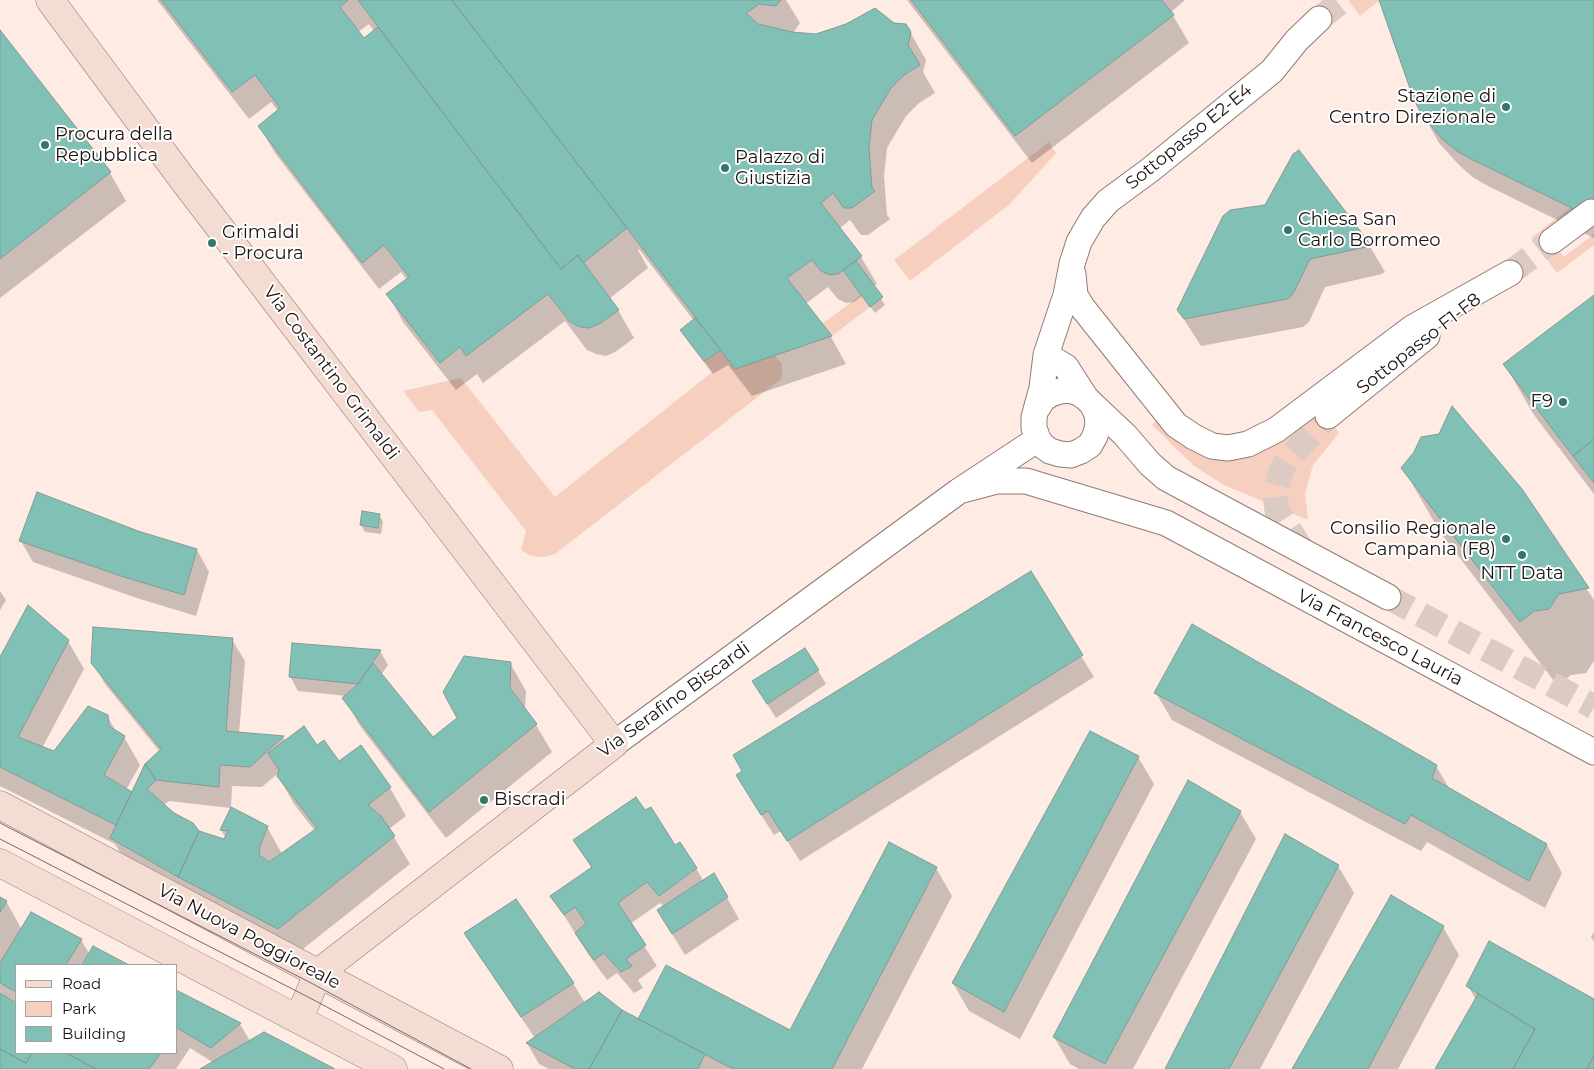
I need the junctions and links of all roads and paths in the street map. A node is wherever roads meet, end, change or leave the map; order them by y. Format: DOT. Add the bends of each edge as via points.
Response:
graph roads {
  1 [pos="50,0"];
  2 [pos="1319,19"];
  3 [pos="1591,212"];
  4 [pos="1552,241"];
  5 [pos="1072,264"];
  6 [pos="1046,355"];
  7 [pos="1090,401"];
  8 [pos="1038,407"];
  9 [pos="1328,416"];
  10 [pos="1044,445"];
  11 [pos="959,491"];
  12 [pos="1087,500"];
  13 [pos="1388,597"];
  14 [pos="614,744"];
  15 [pos="1594,752"];
  16 [pos="0,805"];
  17 [pos="0,862"];
  18 [pos="318,973"];
  19 [pos="299,1019"];
  20 [pos="385,1067"];
  21 [pos="499,1069"];
  1 -- 14 [label="main road, Via Costantino Grimaldi" via="181,177"];
  2 -- 5 [label="street, Sottopasso E2-E4" via="1296,40 1272,71 1108,201 1093,218"];
  3 -- 4 [label="street"];
  5 -- 6 [label="street, Sottopasso E2-E4" via="1066,295"];
  5 -- 9 [label="street, Sottopasso F1-F8" via="1075,295 1082,307 1159,405 1176,425 1194,437 1212,446 1228,448 1248,444 1276,430 1412,328 1510,273"];
  6 -- 7 [label="street" via="1066,367"];
  6 -- 8 [label="street, Sottopasso E2-E4"];
  7 -- 8 [label="street" via="1079,393 1060,391 1043,399"];
  7 -- 10 [label="street" via="1097,414 1098,425 1090,444 1071,455 1060,454"];
  7 -- 13 [label="street" via="1166,478"];
  8 -- 10 [label="street" via="1034,428"];
  10 -- 11 [label="street, Via Serafino Biscardi"];
  10 -- 12 [label="street"];
  11 -- 12 [label="street, Via Francesco Lauria" via="997,481 1026,482"];
  11 -- 14 [label="street, Via Serafino Biscardi"];
  12 -- 15 [label="street, Via Francesco Lauria" via="1166,523"];
  14 -- 18 [label="main road, Via Serafino Biscardi"];
  16 -- 18 [label="main road, Via Nuova Poggioreale"];
  17 -- 19 [label="main road"];
  18 -- 19 [label="main road"];
  18 -- 21 [label="main road, Via Nuova Poggioreale"];
  19 -- 20 [label="main road"];
}
